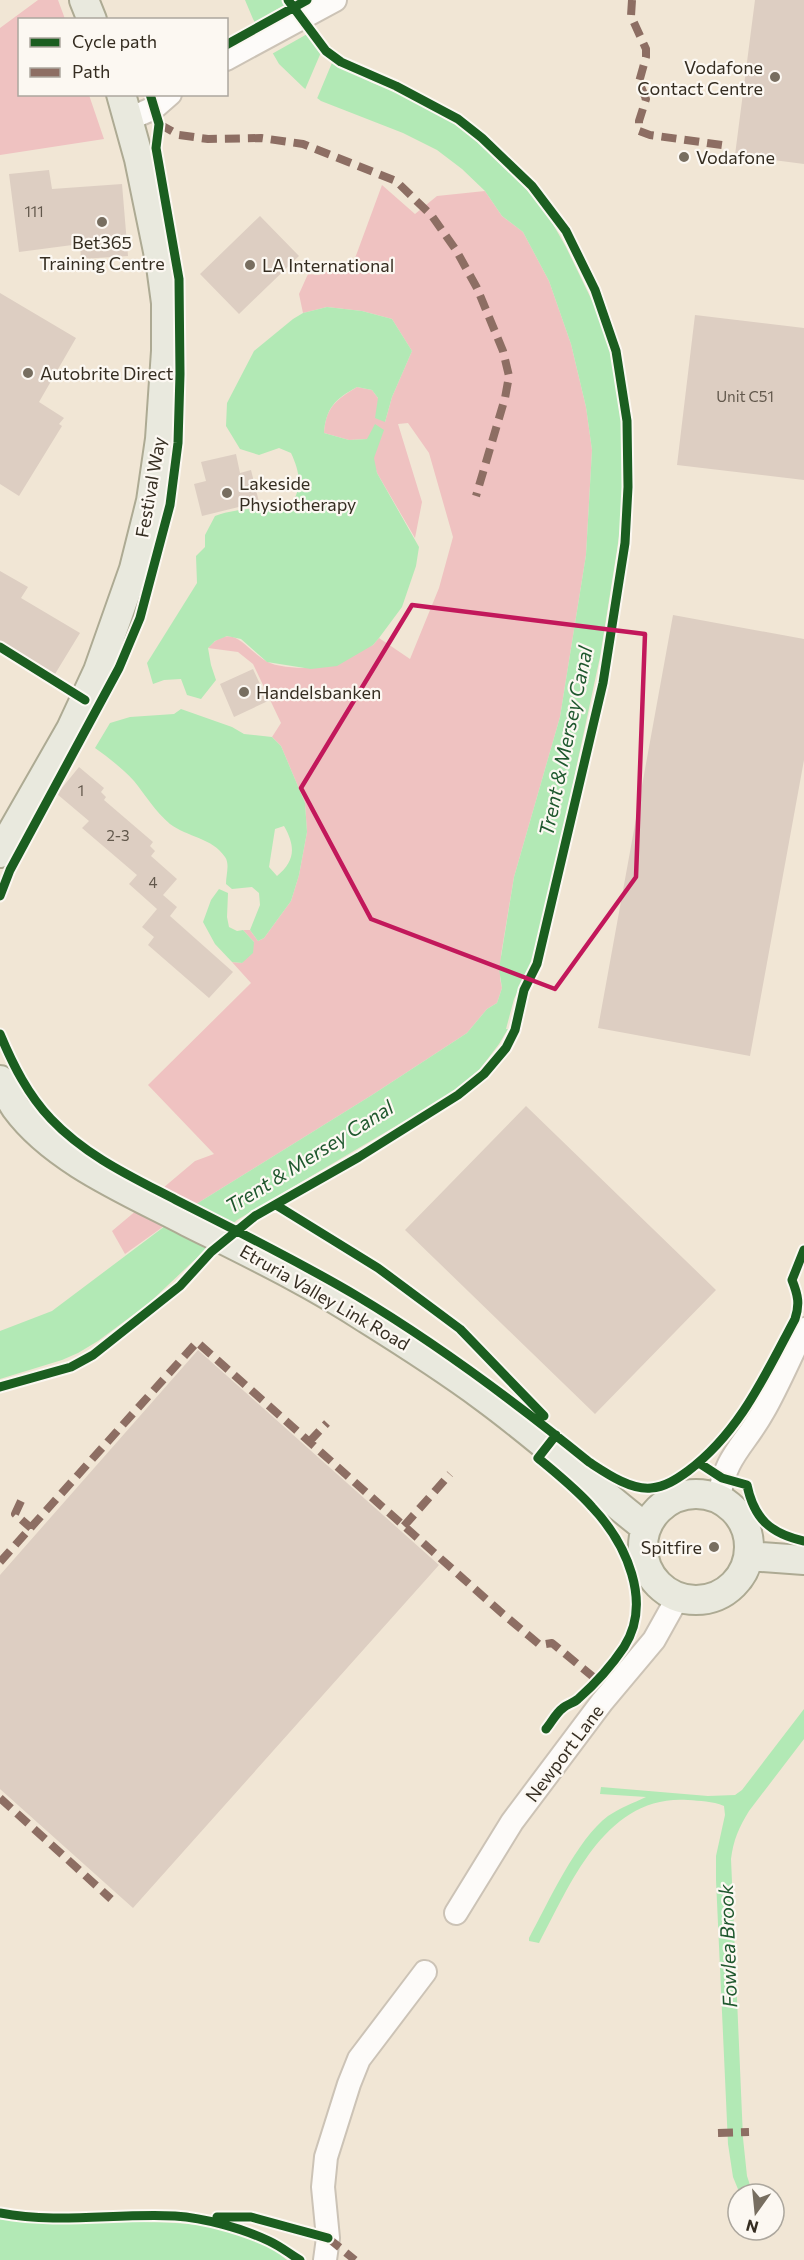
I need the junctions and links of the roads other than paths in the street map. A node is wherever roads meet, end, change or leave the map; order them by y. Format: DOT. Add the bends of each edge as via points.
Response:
graph roads {
  1 [pos="84,0"];
  2 [pos="335,0"];
  3 [pos="91,18"];
  4 [pos="235,54"];
  5 [pos="168,96"];
  6 [pos="125,107"];
  7 [pos="0,853"];
  8 [pos="0,1080"];
  9 [pos="804,1329"];
  10 [pos="718,1498"];
  11 [pos="646,1528"];
  12 [pos="749,1556"];
  13 [pos="799,1559"];
  14 [pos="678,1597"];
  15 [pos="456,1913"];
  16 [pos="425,1972"];
  17 [pos="325,2260"];
  1 -- 3 [label="main road"];
  2 -- 4 [label="street"];
  5 -- 6 [label="street" via="154,108"];
  6 -- 7 [label="main road, Festival Way" via="161,266 165,303 160,439 151,501 134,569 98,671 71,729"];
  8 -- 11 [label="main road, Etruria Valley Link Road" via="16,1108 56,1147 101,1177 364,1316 433,1361 538,1439"];
  9 -- 10 [label="street" via="762,1413 735,1451 722,1478"];
  10 -- 11 [label="main road" via="702,1493 684,1494 668,1501"];
  10 -- 12 [label="main road" via="733,1507 744,1522 750,1538"];
  11 -- 14 [label="main road" via="645,1561 657,1583"];
  12 -- 13 [label="main road"];
  12 -- 14 [label="main road" via="744,1571 723,1593 709,1599"];
  14 -- 15 [label="street, Newport Lane" via="654,1640 512,1822"];
  16 -- 17 [label="street" via="359,2059 349,2084 326,2157 322,2187 328,2238"];
}
